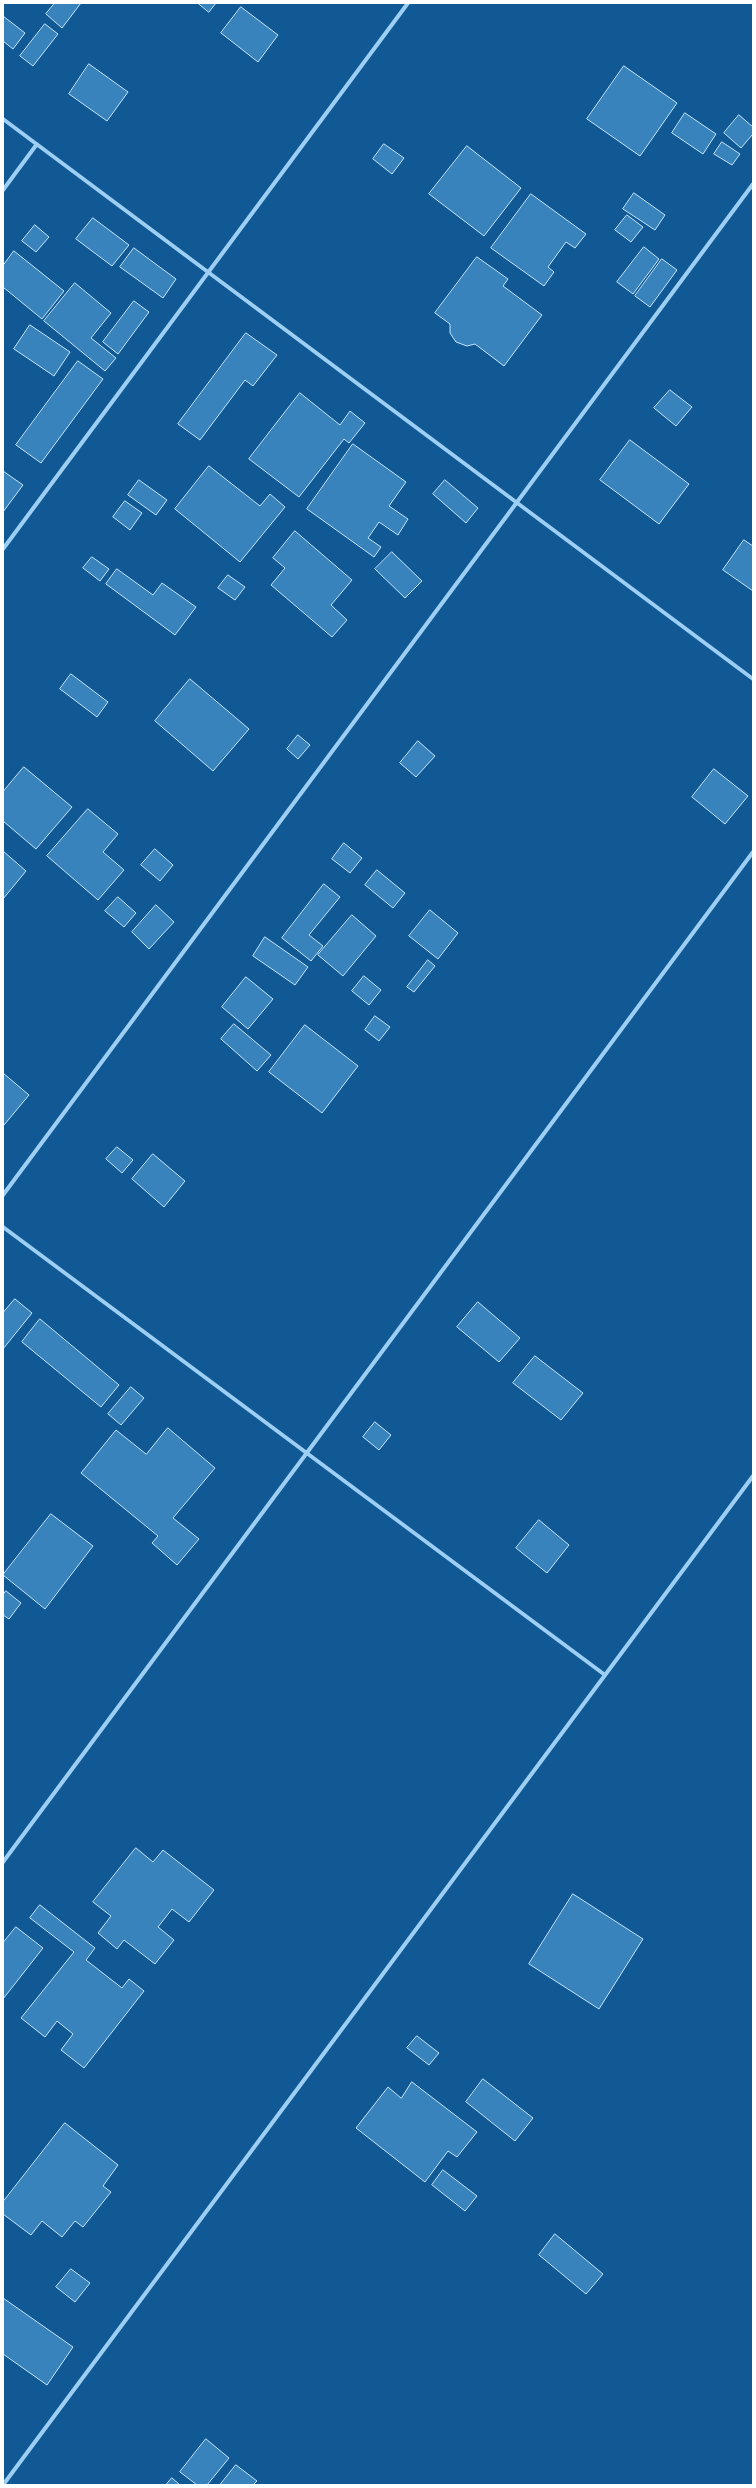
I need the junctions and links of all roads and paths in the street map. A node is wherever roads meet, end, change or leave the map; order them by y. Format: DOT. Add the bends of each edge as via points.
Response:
graph roads {
  1 [pos="408,3"];
  2 [pos="3,119"];
  3 [pos="37,144"];
  4 [pos="753,184"];
  5 [pos="3,190"];
  6 [pos="208,272"];
  7 [pos="516,502"];
  8 [pos="3,549"];
  9 [pos="753,679"];
  10 [pos="753,852"];
  11 [pos="3,1195"];
  12 [pos="3,1227"];
  13 [pos="307,1454"];
  14 [pos="753,1476"];
  15 [pos="605,1676"];
  16 [pos="3,1862"];
  17 [pos="3,2485"];
  1 -- 6 [label="street"];
  2 -- 3 [label="street"];
  3 -- 5 [label="street"];
  3 -- 6 [label="street"];
  4 -- 7 [label="street"];
  6 -- 7 [label="street"];
  6 -- 8 [label="street"];
  7 -- 9 [label="street"];
  7 -- 11 [label="street"];
  10 -- 13 [label="street"];
  12 -- 13 [label="street"];
  13 -- 15 [label="street"];
  13 -- 16 [label="street"];
  14 -- 15 [label="street"];
  15 -- 17 [label="street"];
}
